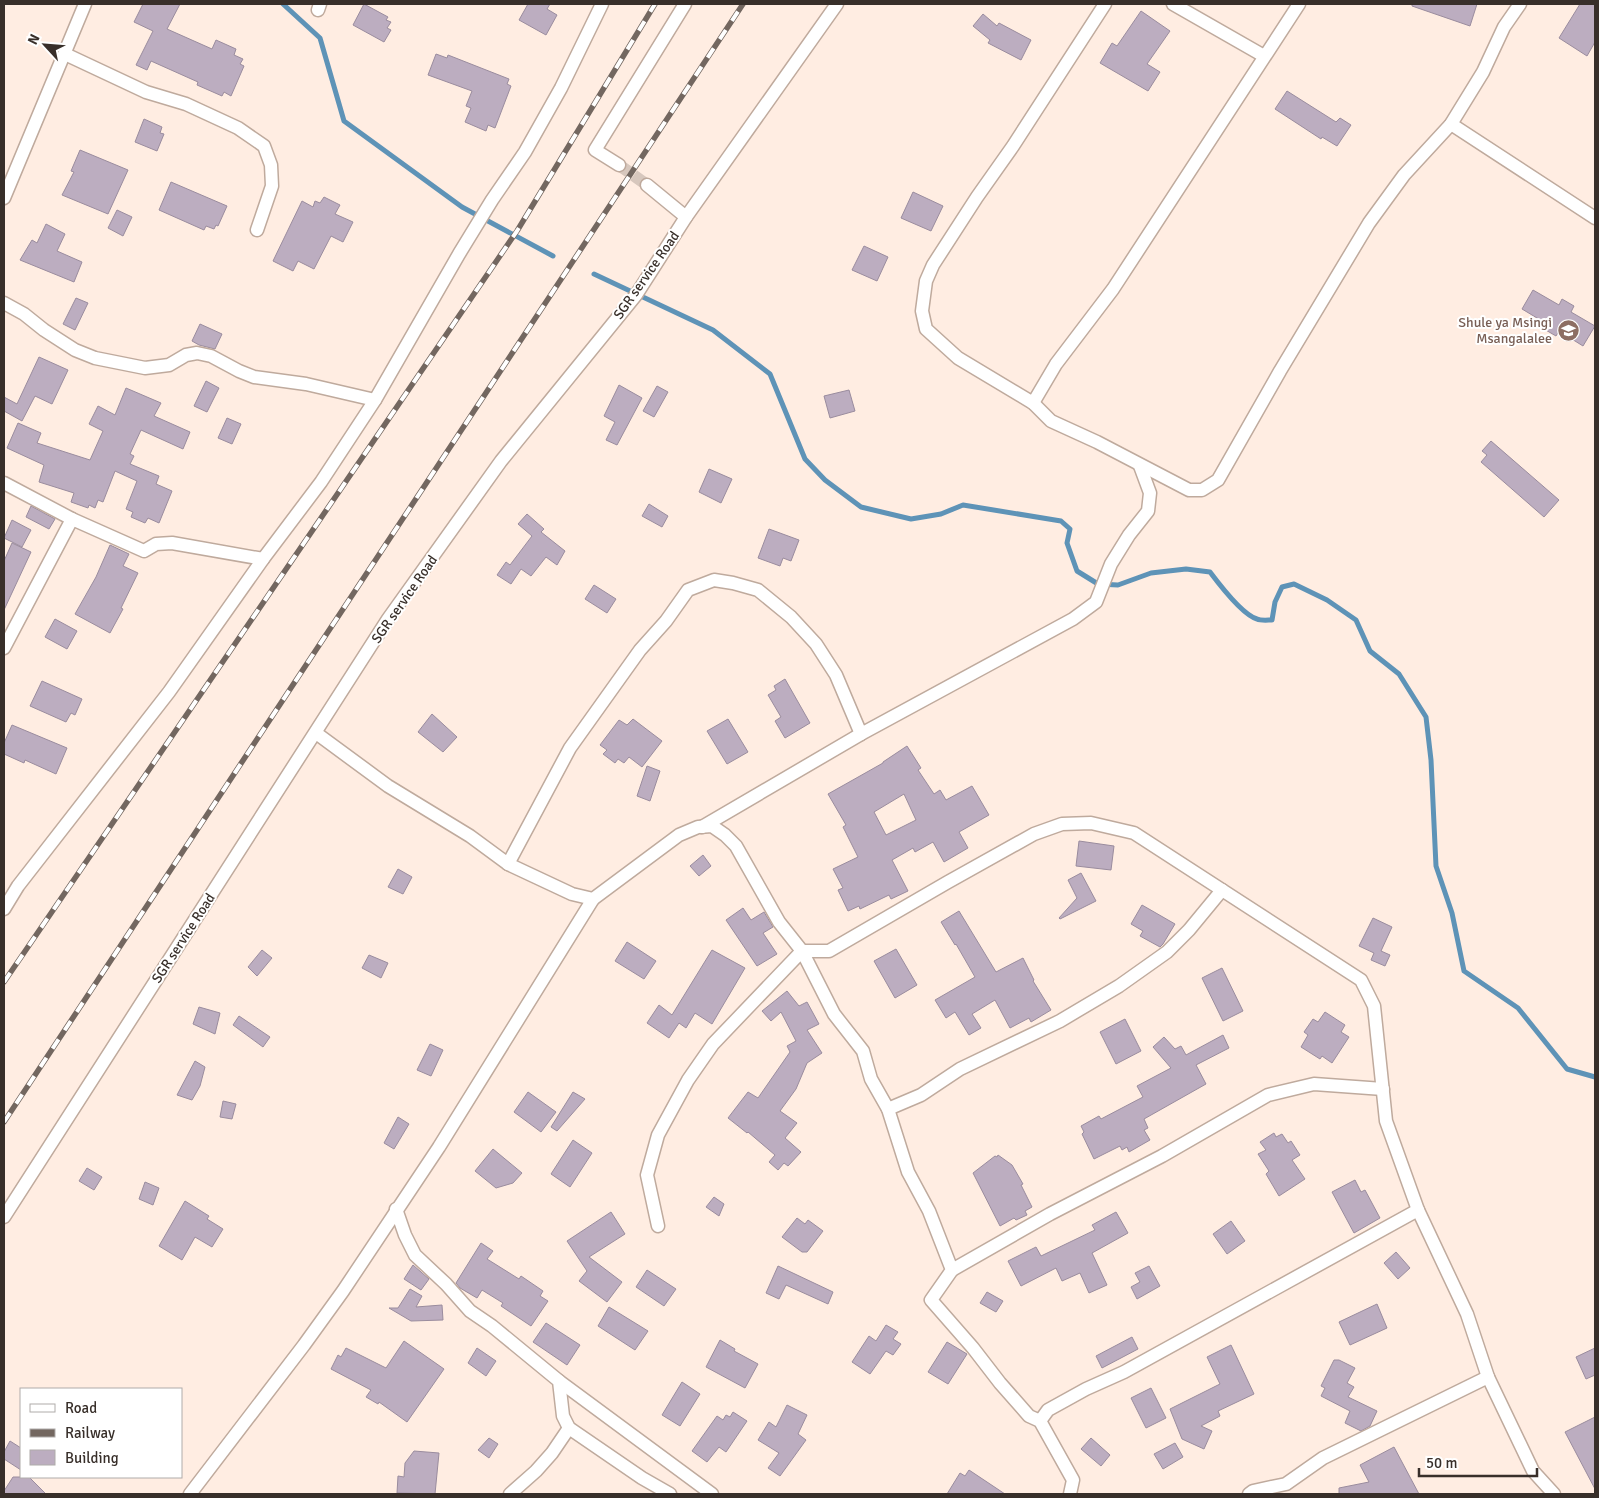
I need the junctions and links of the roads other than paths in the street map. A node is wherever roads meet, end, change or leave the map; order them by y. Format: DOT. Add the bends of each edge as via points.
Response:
graph roads {
  1 [pos="85,4"];
  2 [pos="602,4"];
  3 [pos="685,4"];
  4 [pos="837,4"];
  5 [pos="1173,4"];
  6 [pos="1299,4"];
  7 [pos="1520,4"];
  8 [pos="1099,6"];
  9 [pos="65,54"];
  10 [pos="1264,56"];
  11 [pos="1451,124"];
  12 [pos="619,166"];
  13 [pos="647,185"];
  14 [pos="4,198"];
  15 [pos="1592,212"];
  16 [pos="686,216"];
  17 [pos="257,230"];
  18 [pos="4,303"];
  19 [pos="375,400"];
  20 [pos="1033,403"];
  21 [pos="1140,466"];
  22 [pos="4,484"];
  23 [pos="72,519"];
  24 [pos="263,559"];
  25 [pos="4,648"];
  26 [pos="316,733"];
  27 [pos="861,734"];
  28 [pos="702,827"];
  29 [pos="508,864"];
  30 [pos="1222,890"];
  31 [pos="593,899"];
  32 [pos="4,909"];
  33 [pos="802,951"];
  34 [pos="1382,1089"];
  35 [pos="888,1109"];
  36 [pos="396,1209"];
  37 [pos="1418,1210"];
  38 [pos="4,1217"];
  39 [pos="658,1226"];
  40 [pos="952,1270"];
  41 [pos="1488,1377"];
  42 [pos="559,1381"];
  43 [pos="1040,1421"];
  44 [pos="569,1428"];
  45 [pos="190,1494"];
  46 [pos="510,1494"];
  47 [pos="670,1494"];
  48 [pos="712,1494"];
  49 [pos="1070,1494"];
  50 [pos="1249,1494"];
  51 [pos="1554,1494"];
  1 -- 9 [label="street"];
  2 -- 19 [label="street" via="525,152 459,254"];
  3 -- 12 [label="street" via="595,150"];
  4 -- 16 [label="street, SGR service Road"];
  5 -- 10 [label="street"];
  6 -- 10 [label="street"];
  7 -- 11 [label="street"];
  8 -- 20 [label="street" via="1013,146 938,257 926,281 922,310 926,329 958,358"];
  9 -- 14 [label="street"];
  9 -- 17 [label="street" via="146,92 186,104 238,128 264,146 271,166 272,186"];
  10 -- 20 [label="street" via="1113,289 1056,364"];
  11 -- 15 [label="street"];
  11 -- 21 [label="street" via="1404,175 1369,223 1218,480 1202,490 1188,490"];
  13 -- 16 [label="street"];
  16 -- 26 [label="street, SGR service Road" via="636,295 500,461 388,619"];
  18 -- 19 [label="street" via="75,350 95,358 145,368 169,365 197,353 211,356 254,377 306,384"];
  19 -- 24 [label="street" via="321,482"];
  20 -- 21 [label="street" via="1051,420"];
  21 -- 27 [label="street" via="1150,493 1148,511 1111,564 1096,602 1073,619"];
  22 -- 23 [label="street"];
  23 -- 24 [label="street" via="144,551 156,544 172,543"];
  23 -- 25 [label="street"];
  24 -- 32 [label="street" via="169,692 18,886"];
  26 -- 29 [label="street" via="388,786 470,836"];
  26 -- 38 [label="street, SGR service Road"];
  27 -- 28 [label="street"];
  27 -- 29 [label="street" via="836,675 816,644 791,617 758,590 714,580 688,590 630,665 570,748"];
  28 -- 31 [label="street" via="679,835"];
  28 -- 33 [label="street" via="712,826 736,846 779,922"];
  29 -- 31 [label="street" via="572,894"];
  30 -- 33 [label="street" via="1134,833 1091,824 1062,824 1034,834 829,951"];
  30 -- 34 [label="street" via="1361,980 1374,1006"];
  30 -- 35 [label="street" via="1167,952 1119,986 1060,1021 960,1069 921,1095"];
  31 -- 36 [label="street" via="439,1147"];
  33 -- 35 [label="street" via="834,1014 863,1051 871,1079"];
  33 -- 39 [label="street" via="713,1044 688,1080 658,1135 646,1175"];
  34 -- 37 [label="street" via="1386,1122"];
  34 -- 40 [label="street" via="1314,1084 1268,1095"];
  35 -- 40 [label="street" via="908,1172 929,1211"];
  36 -- 42 [label="street" via="415,1255 470,1312"];
  36 -- 45 [label="street" via="304,1345"];
  37 -- 41 [label="street" via="1467,1314"];
  37 -- 43 [label="street" via="1124,1372 1048,1410"];
  40 -- 43 [label="street" via="931,1300 1029,1416"];
  41 -- 50 [label="street" via="1323,1458 1286,1484"];
  41 -- 51 [label="street" via="1533,1471"];
  42 -- 44 [label="street" via="563,1416"];
  42 -- 48 [label="street"];
  43 -- 49 [label="street" via="1073,1480"];
  44 -- 46 [label="street" via="536,1471"];
  44 -- 47 [label="street"];
}
